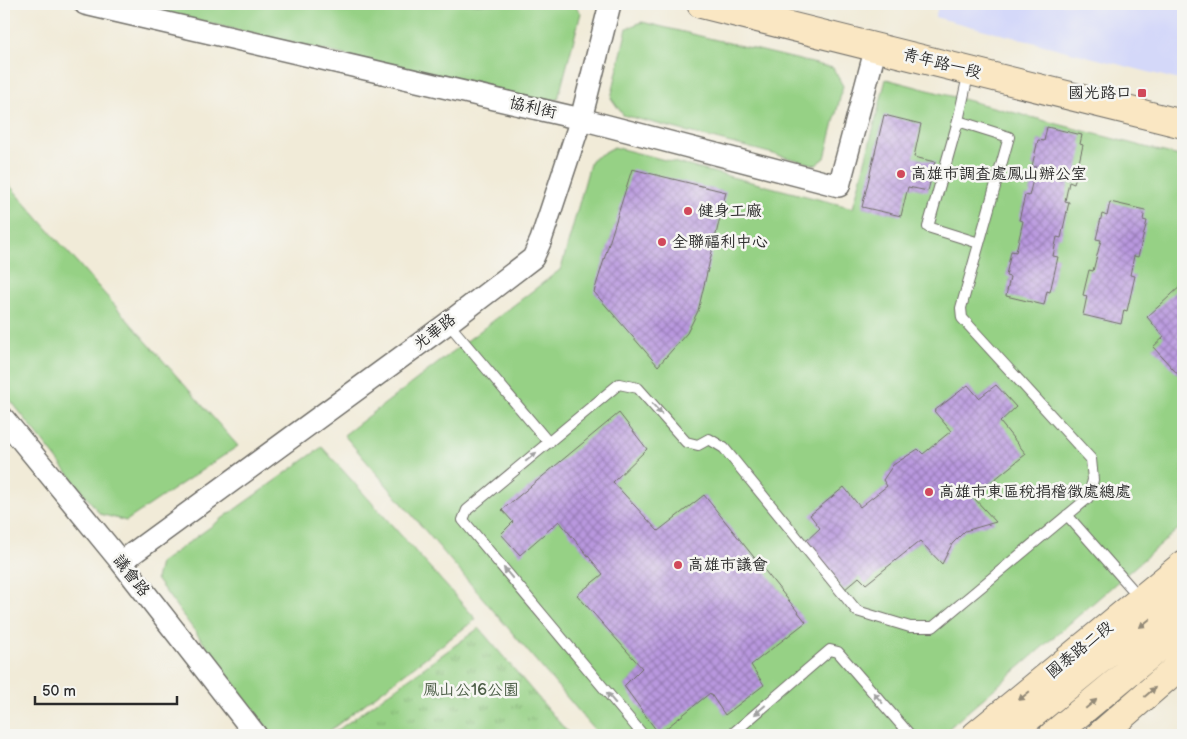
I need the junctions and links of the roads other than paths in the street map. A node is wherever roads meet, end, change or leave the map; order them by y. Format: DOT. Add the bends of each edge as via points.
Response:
graph roads {
  1 [pos="85,4"];
  2 [pos="610,4"];
  3 [pos="701,4"];
  4 [pos="876,47"];
  5 [pos="969,70"];
  6 [pos="581,119"];
  7 [pos="958,121"];
  8 [pos="1183,124"];
  9 [pos="979,243"];
  10 [pos="448,323"];
  11 [pos="4,419"];
  12 [pos="548,443"];
  13 [pos="1067,515"];
  14 [pos="121,562"];
  15 [pos="1183,565"];
  16 [pos="1183,592"];
  17 [pos="1141,599"];
  18 [pos="1183,628"];
  19 [pos="1183,663"];
  20 [pos="256,735"];
  21 [pos="643,735"];
  22 [pos="731,735"];
  23 [pos="910,735"];
  24 [pos="976,735"];
  25 [pos="1007,735"];
  26 [pos="1053,735"];
  27 [pos="1100,735"];
  1 -- 6 [label="street, 協利街"];
  2 -- 6 [label="street, 光華路"];
  3 -- 4 [label="street, 青年路一段"];
  4 -- 5 [label="street, 青年路一段"];
  4 -- 6 [label="street, 協利街" via="839,186"];
  5 -- 7 [label="lane"];
  5 -- 8 [label="street, 青年路一段"];
  6 -- 10 [label="street, 光華路" via="533,258"];
  7 -- 9 [label="lane" via="1009,137"];
  7 -- 9 [label="lane" via="928,227"];
  9 -- 13 [label="lane" via="961,308 962,318 1092,459 1093,480 1088,498"];
  10 -- 12 [label="lane"];
  10 -- 14 [label="street, 光華路"];
  11 -- 14 [label="street, 議會路"];
  12 -- 13 [label="lane, one-way" via="619,384 638,388 686,442 698,445 710,439 724,448 857,611 910,628 933,627"];
  21 -- 12 [label="lane, one-way" via="463,520 467,510"];
  13 -- 17 [label="lane"];
  14 -- 20 [label="street, 議會路"];
  15 -- 17 [label="street, 國泰路二段"];
  16 -- 25 [label="street, 國泰路二段, one-way"];
  17 -- 24 [label="street, 國泰路二段, one-way"];
  26 -- 18 [label="street, one-way"];
  27 -- 19 [label="street, one-way"];
  23 -- 22 [label="lane, one-way" via="838,652 830,650"];
}
